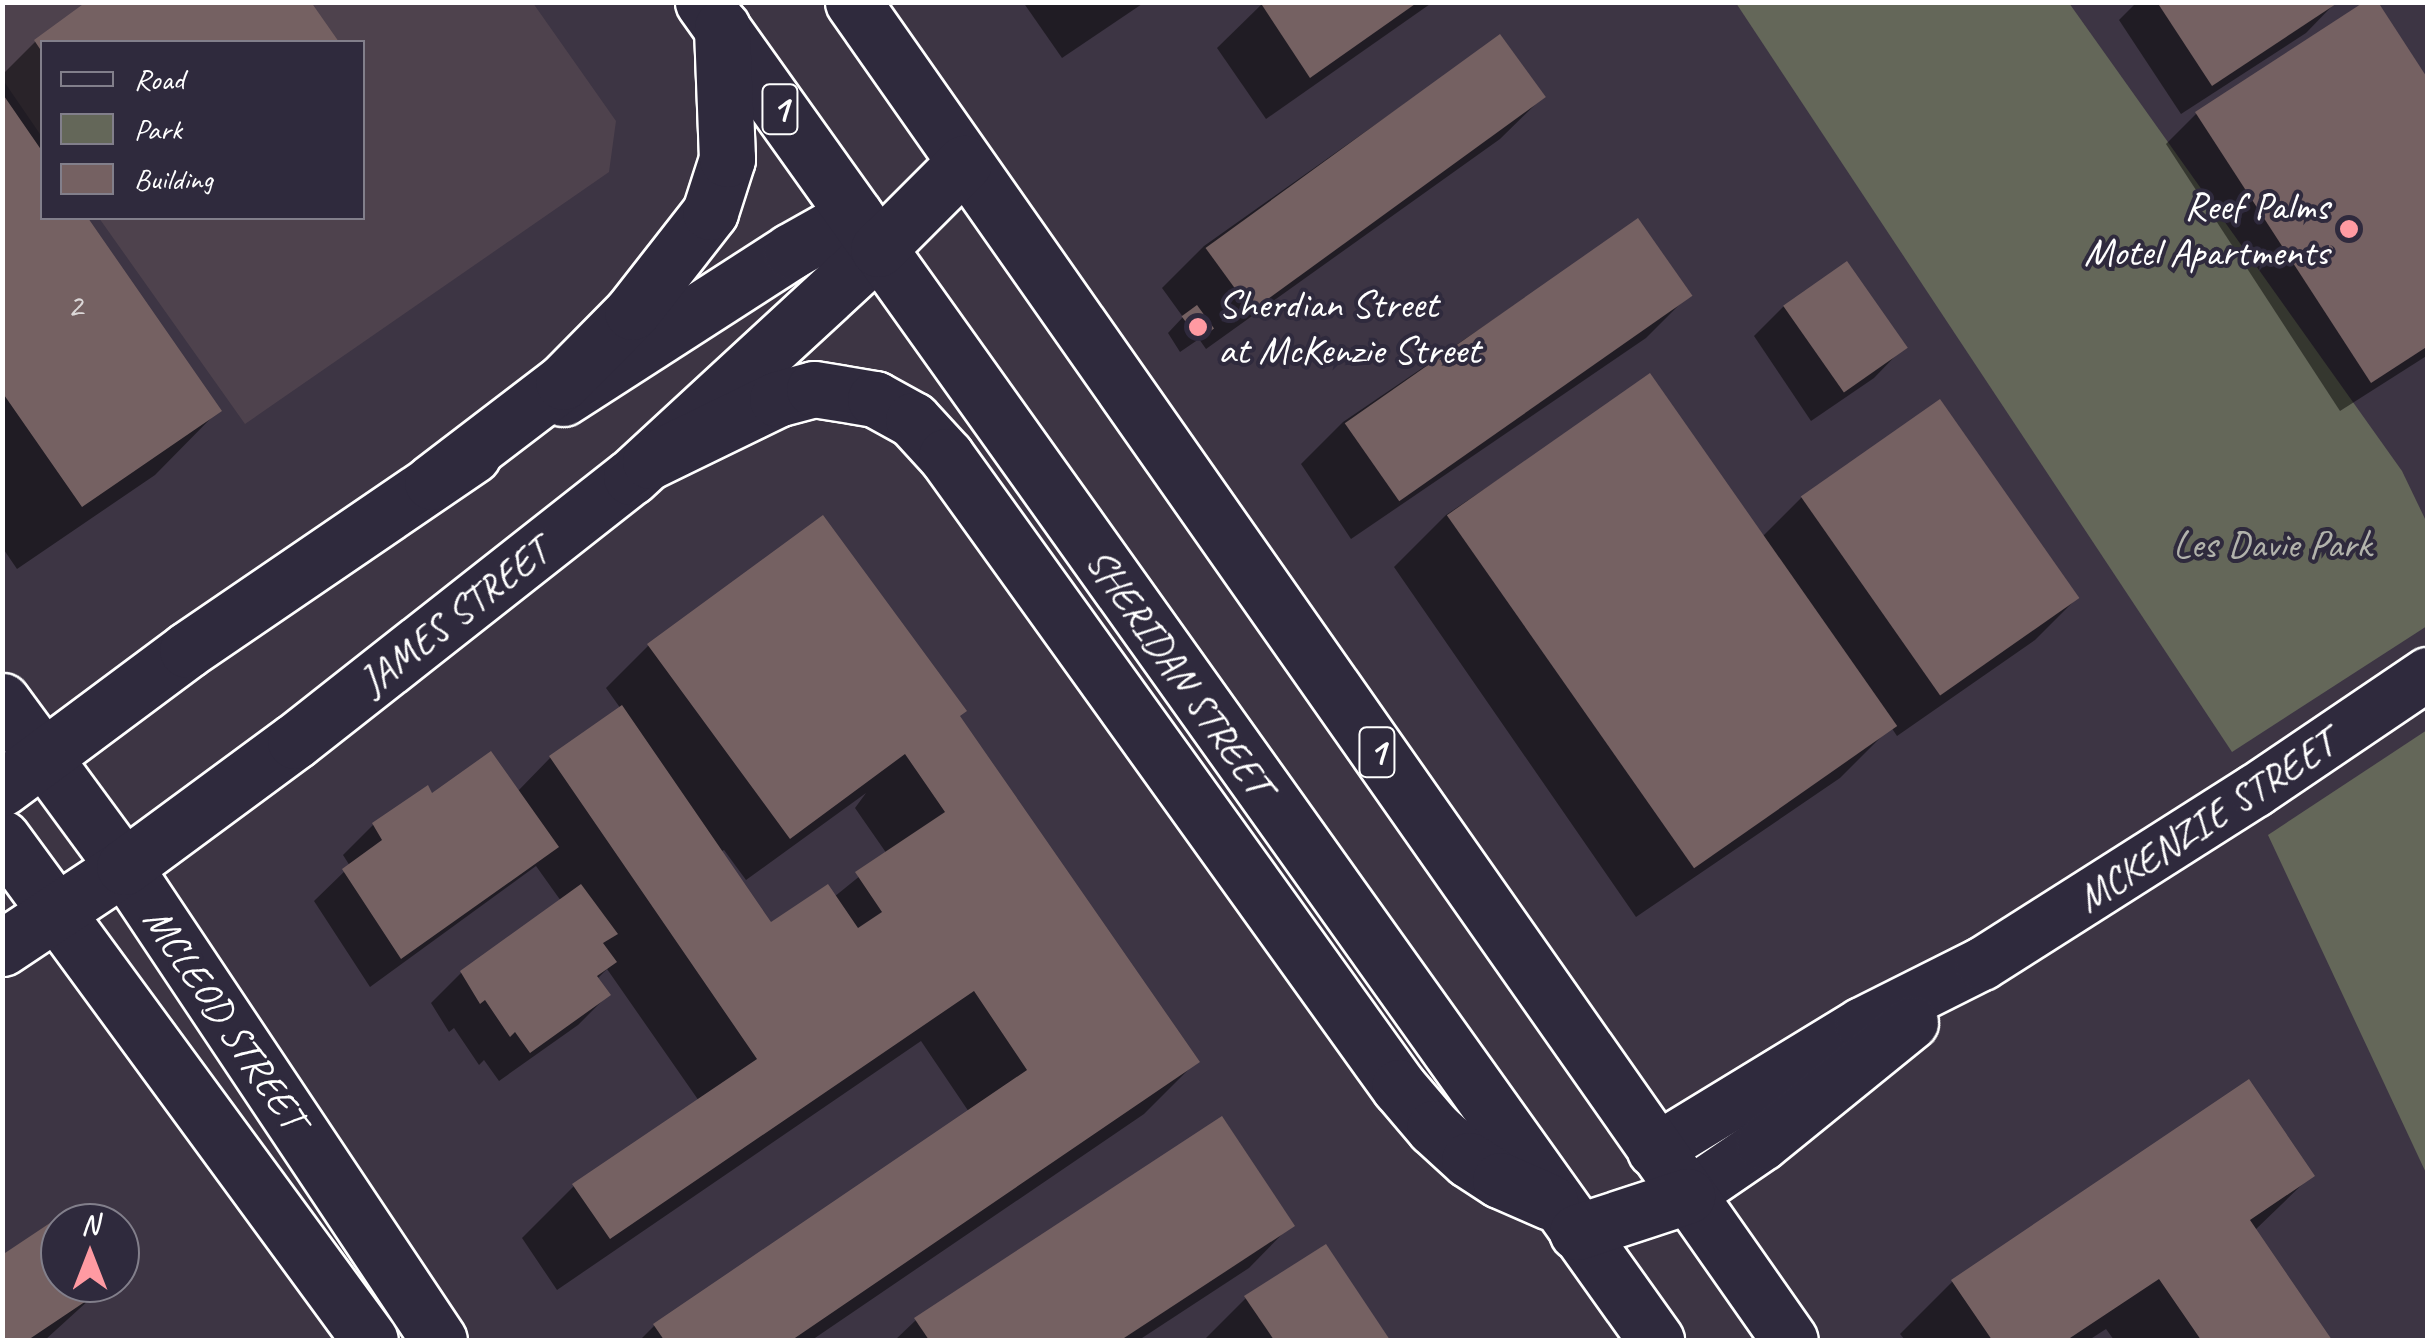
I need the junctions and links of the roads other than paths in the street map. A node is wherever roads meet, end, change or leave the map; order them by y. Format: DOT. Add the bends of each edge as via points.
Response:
graph roads {
  1 [pos="853,2"];
  2 [pos="713,15"];
  3 [pos="964,163"];
  4 [pos="866,232"];
  5 [pos="650,461"];
  6 [pos="432,482"];
  7 [pos="2428,674"];
  8 [pos="2,700"];
  9 [pos="24,773"];
  10 [pos="2,838"];
  11 [pos="124,867"];
  12 [pos="58,912"];
  13 [pos="2,948"];
  14 [pos="1982,964"];
  15 [pos="1654,1151"];
  16 [pos="1687,1196"];
  17 [pos="1567,1219"];
  18 [pos="370,1340"];
  19 [pos="439,1340"];
  20 [pos="1656,1340"];
  21 [pos="1790,1340"];
  1 -- 3 [label="main road, 1"];
  2 -- 4 [label="main road, SHERIDAN STREET / 1"];
  2 -- 6 [label="main road" via="728,159 710,212 632,312 563,382"];
  3 -- 4 [label="main road"];
  3 -- 15 [label="main road, 1"];
  4 -- 5 [label="main road, JAMES STREET"];
  4 -- 6 [label="main road" via="791,251"];
  4 -- 17 [label="main road, SHERIDAN STREET / 1"];
  5 -- 11 [label="main road, JAMES STREET"];
  5 -- 17 [label="main road" via="778,399 814,389 874,399 914,420 1399,1086 1469,1160"];
  6 -- 9 [label="main road" via="187,650"];
  7 -- 14 [label="street, MCKENZIE STREET"];
  8 -- 9 [label="main road, MCLEOD STREET"];
  9 -- 11 [label="main road, MCLEOD STREET"];
  10 -- 12 [label="main road, MCLEOD STREET"];
  11 -- 12 [label="main road, JAMES STREET"];
  11 -- 19 [label="main road, MCLEOD STREET"];
  12 -- 13 [label="main road, JAMES STREET"];
  12 -- 18 [label="main road, MCLEOD STREET"];
  14 -- 15 [label="street, MCKENZIE STREET" via="1862,1024"];
  14 -- 16 [label="street, MCKENZIE STREET" via="1816,1102"];
  15 -- 16 [label="main road, 1"];
  15 -- 17 [label="main road"];
  16 -- 17 [label="main road"];
  16 -- 21 [label="main road, 1"];
  17 -- 20 [label="main road, SHERIDAN STREET / 1"];
}
